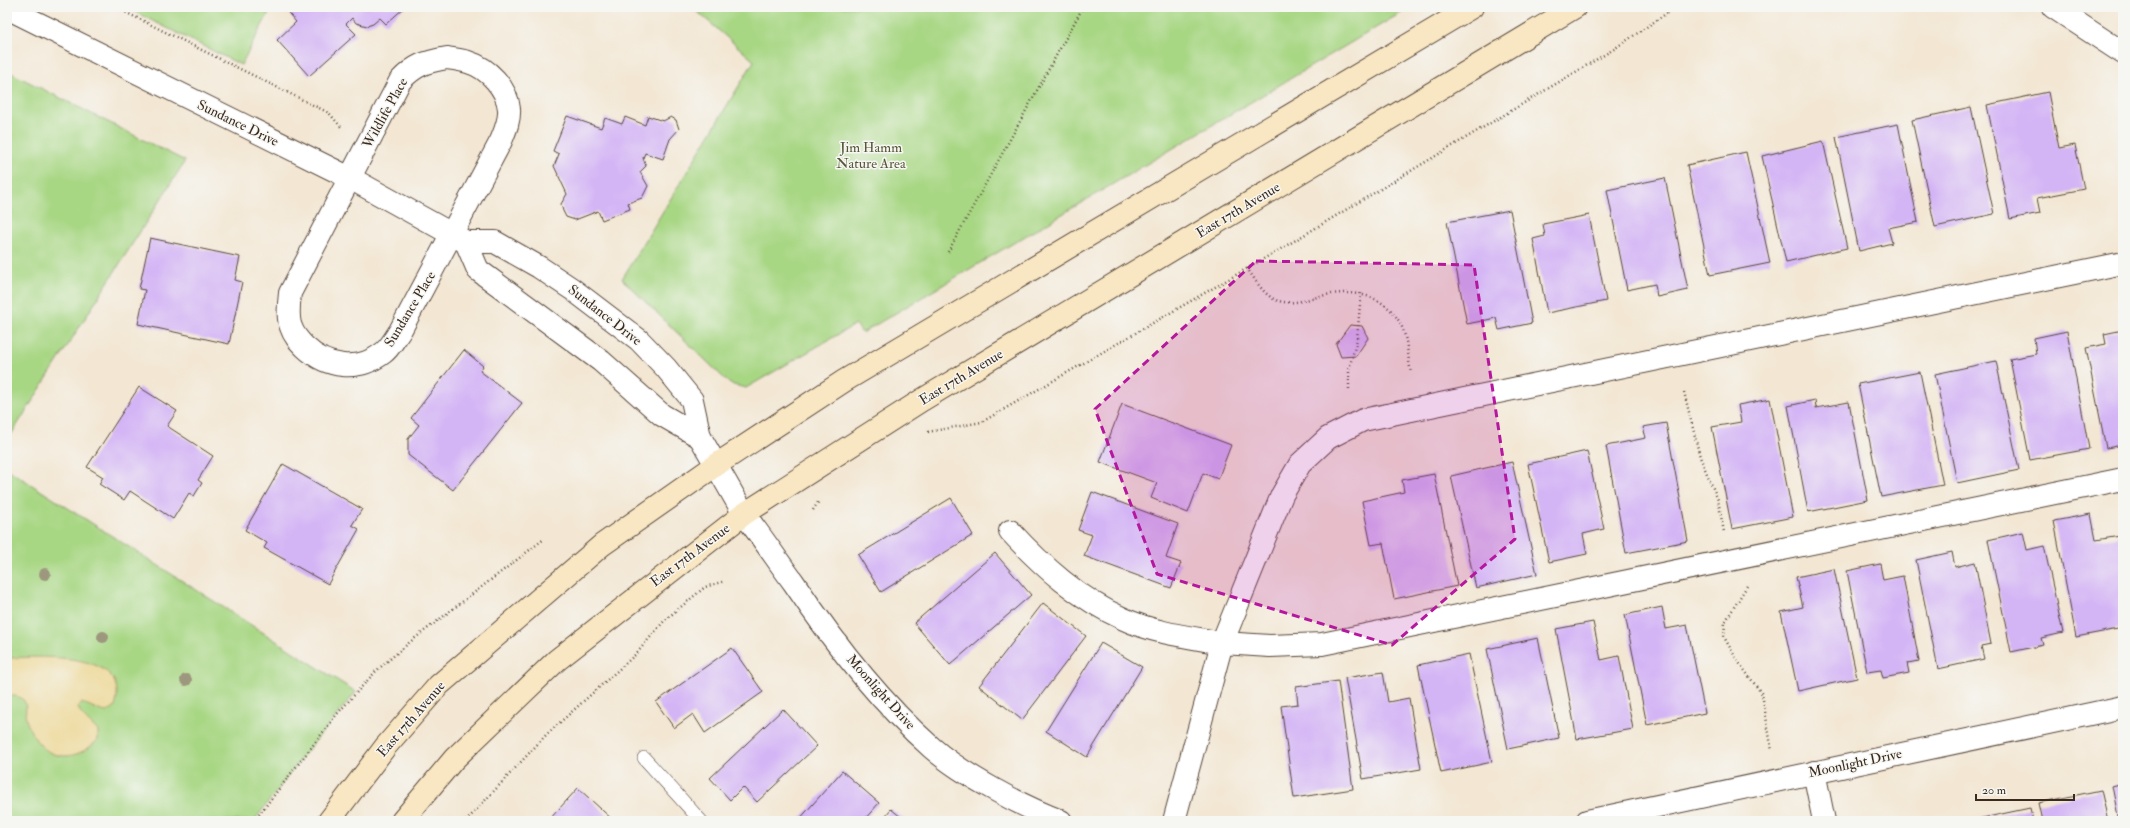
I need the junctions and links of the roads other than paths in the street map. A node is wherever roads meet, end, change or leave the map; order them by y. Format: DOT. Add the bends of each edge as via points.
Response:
graph roads {
  1 [pos="1472,7"];
  2 [pos="1575,7"];
  3 [pos="2053,7"];
  4 [pos="7,8"];
  5 [pos="2123,53"];
  6 [pos="350,178"];
  7 [pos="460,237"];
  8 [pos="2123,263"];
  9 [pos="700,437"];
  10 [pos="716,465"];
  11 [pos="2123,479"];
  12 [pos="744,514"];
  13 [pos="1010,531"];
  14 [pos="1222,643"];
  15 [pos="2123,707"];
  16 [pos="644,758"];
  17 [pos="1814,772"];
  18 [pos="329,821"];
  19 [pos="402,821"];
  20 [pos="701,821"];
  21 [pos="1061,821"];
  22 [pos="1174,821"];
  23 [pos="1587,821"];
  24 [pos="1824,821"];
  1 -- 10 [label="main road, East 17th Avenue" via="844,381"];
  2 -- 12 [label="main road, East 17th Avenue" via="922,400"];
  3 -- 5 [label="street"];
  4 -- 6 [label="street, Sundance Drive"];
  6 -- 7 [label="street, Sundance Drive"];
  6 -- 7 [label="street, Wildlife Place" via="400,81 412,68 447,58 485,69 497,82 506,98 509,108 508,119"];
  6 -- 7 [label="street, Sundance Place" via="290,293 290,326 296,338 320,359 339,365 362,364 384,353"];
  7 -- 9 [label="street" via="478,270 601,361 662,415"];
  7 -- 9 [label="street, Sundance Drive" via="494,242 539,267 639,340 692,400"];
  8 -- 14 [label="street" via="1363,420 1328,438 1300,464 1282,495"];
  9 -- 10 [label="street, Sundance Drive"];
  10 -- 12 [label="street, Sundance Drive"];
  10 -- 18 [label="main road, East 17th Avenue" via="602,545 439,685 386,746"];
  11 -- 14 [label="street" via="1322,644 1270,646"];
  12 -- 19 [label="main road, East 17th Avenue" via="557,660 454,759"];
  12 -- 21 [label="street, Moonlight Drive" via="770,546 794,584 847,655 903,720 933,749 968,772 1037,812"];
  13 -- 14 [label="street" via="1038,561 1067,585 1125,620 1171,633"];
  14 -- 22 [label="street"];
  15 -- 17 [label="street, Moonlight Drive"];
  16 -- 20 [label="lane"];
  17 -- 23 [label="street, Moonlight Drive"];
  17 -- 24 [label="street"];
}
